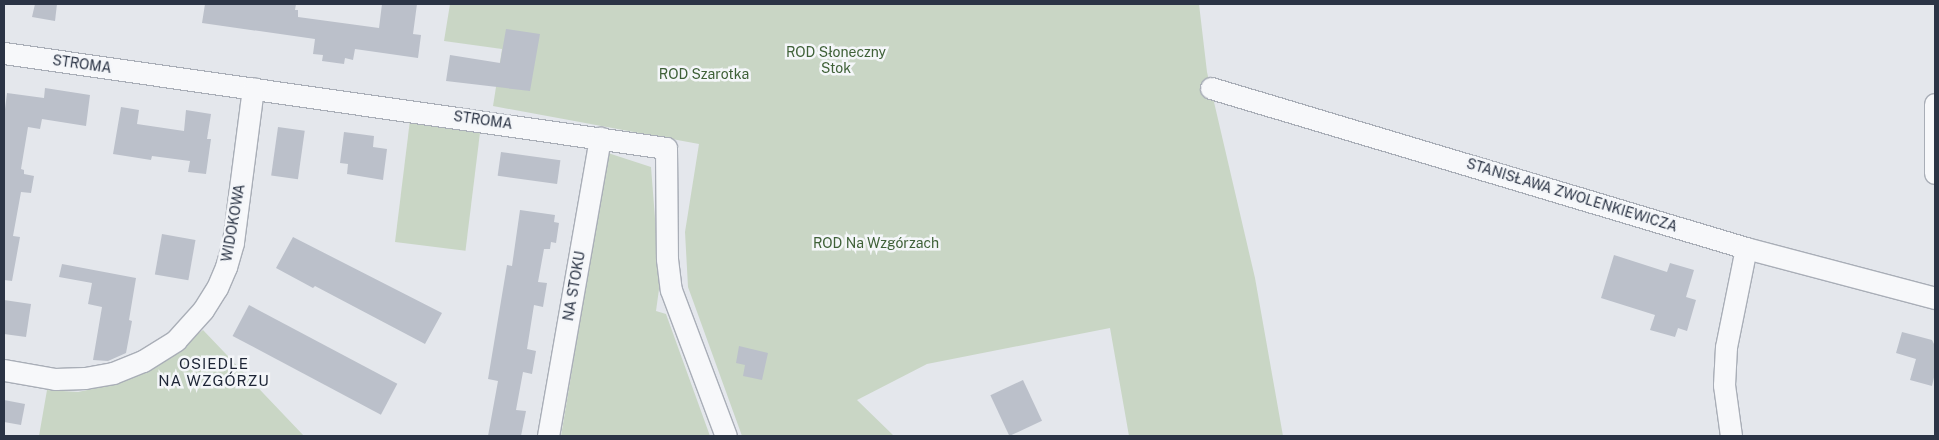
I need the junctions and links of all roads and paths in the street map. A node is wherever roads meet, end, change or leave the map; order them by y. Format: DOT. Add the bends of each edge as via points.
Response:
graph roads {
  1 [pos="4,53"];
  2 [pos="253,88"];
  3 [pos="1210,88"];
  4 [pos="1935,104"];
  5 [pos="600,137"];
  6 [pos="1935,173"];
  7 [pos="1746,248"];
  8 [pos="1935,298"];
  9 [pos="4,370"];
  10 [pos="548,436"];
  11 [pos="726,436"];
  12 [pos="1731,436"];
  1 -- 2 [label="street, STROMA"];
  2 -- 5 [label="street, STROMA"];
  2 -- 9 [label="street, WIDOKOWA" via="233,242 217,288 203,310 176,340 143,361 113,373 55,379"];
  3 -- 7 [label="street, STANISŁAWA ZWOLENKIEWICZA"];
  4 -- 6 [label="street"];
  5 -- 10 [label="street, NA STOKU"];
  5 -- 11 [label="street, STROMA" via="666,148 671,290"];
  7 -- 8 [label="street, STANISŁAWA ZWOLENKIEWICZA"];
  7 -- 12 [label="street" via="1726,347 1724,385"];
}
